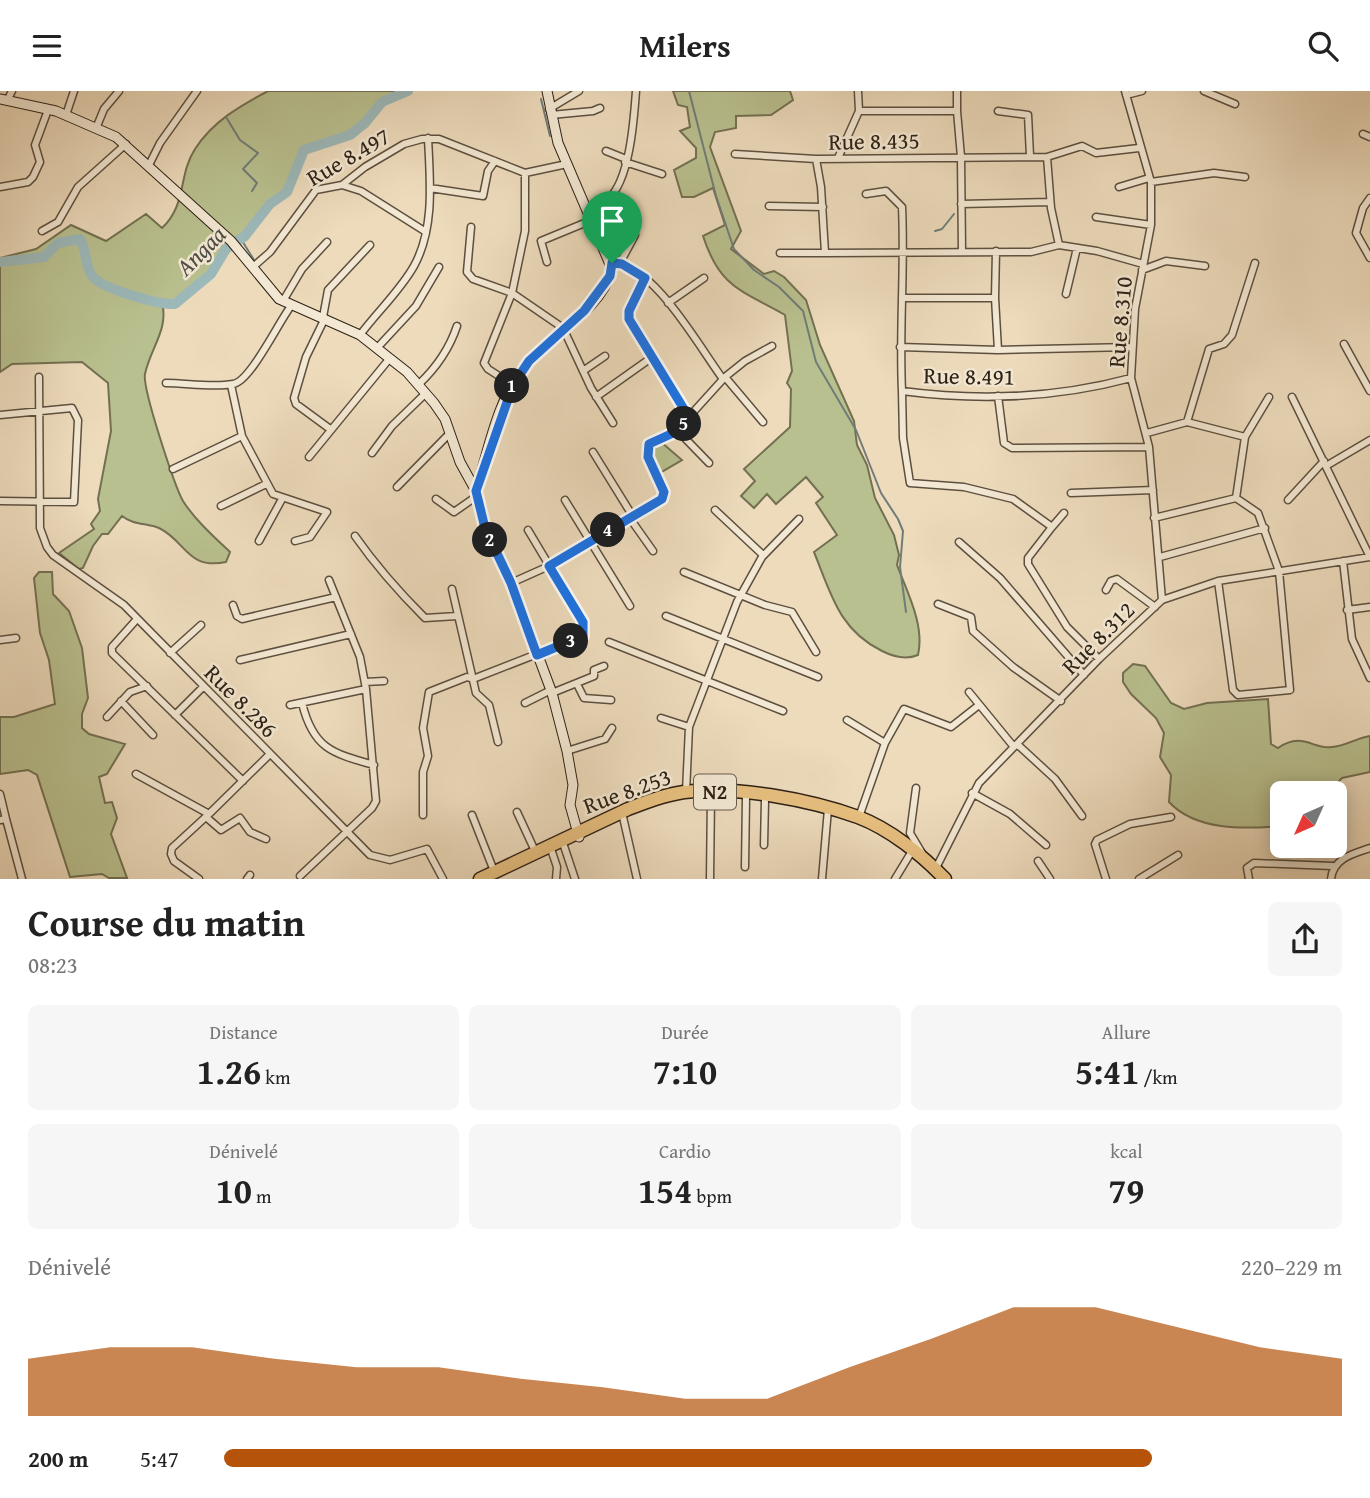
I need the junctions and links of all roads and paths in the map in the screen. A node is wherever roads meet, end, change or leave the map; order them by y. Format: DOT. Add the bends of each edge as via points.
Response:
graph roads {
  1 [pos="12,91"];
  2 [pos="74,91"];
  3 [pos="119,91"];
  4 [pos="197,91"];
  5 [pos="547,91"];
  6 [pos="579,91"];
  7 [pos="636,91"];
  8 [pos="858,91"];
  9 [pos="957,91"];
  10 [pos="1142,91"];
  11 [pos="1204,91"];
  12 [pos="1126,93"];
  13 [pos="3,100"];
  14 [pos="1235,104"];
  15 [pos="600,108"];
  16 [pos="48,110"];
  17 [pos="859,111"];
  18 [pos="957,111"];
  19 [pos="999,111"];
  20 [pos="550,112"];
  21 [pos="66,115"];
  22 [pos="97,126"];
  23 [pos="428,138"];
  24 [pos="126,144"];
  25 [pos="1139,148"];
  26 [pos="606,151"];
  27 [pos="735,154"];
  28 [pos="1030,156"];
  29 [pos="961,157"];
  30 [pos="1047,157"];
  31 [pos="838,158"];
  32 [pos="816,159"];
  33 [pos="495,161"];
  34 [pos="626,161"];
  35 [pos="567,164"];
  36 [pos="149,165"];
  37 [pos="525,173"];
  38 [pos="662,174"];
  39 [pos="1245,177"];
  40 [pos="1150,180"];
  41 [pos="342,185"];
  42 [pos="0,187"];
  43 [pos="1119,187"];
  44 [pos="430,188"];
  45 [pos="866,194"];
  46 [pos="1370,198"];
  47 [pos="1050,202"];
  48 [pos="961,204"];
  49 [pos="769,206"];
  50 [pos="823,207"];
  51 [pos="587,210"];
  52 [pos="1096,217"];
  53 [pos="592,220"];
  54 [pos="1151,225"];
  55 [pos="471,227"];
  56 [pos="42,230"];
  57 [pos="426,232"];
  58 [pos="635,235"];
  59 [pos="327,242"];
  60 [pos="370,245"];
  61 [pos="1059,245"];
  62 [pos="1077,248"];
  63 [pos="961,251"];
  64 [pos="996,251"];
  65 [pos="903,252"];
  66 [pos="780,253"];
  67 [pos="825,253"];
  68 [pos="1370,258"];
  69 [pos="547,262"];
  70 [pos="616,263"];
  71 [pos="1255,263"];
  72 [pos="1205,266"];
  73 [pos="253,267"];
  74 [pos="439,267"];
  75 [pos="1142,267"];
  76 [pos="645,278"];
  77 [pos="704,278"];
  78 [pos="512,293"];
  79 [pos="1066,294"];
  80 [pos="903,298"];
  81 [pos="995,298"];
  82 [pos="668,303"];
  83 [pos="287,304"];
  84 [pos="324,318"];
  85 [pos="457,326"];
  86 [pos="565,331"];
  87 [pos="360,335"];
  88 [pos="1344,344"];
  89 [pos="772,346"];
  90 [pos="377,347"];
  91 [pos="900,347"];
  92 [pos="1131,347"];
  93 [pos="998,350"];
  94 [pos="605,356"];
  95 [pos="390,358"];
  96 [pos="651,358"];
  97 [pos="583,371"];
  98 [pos="39,377"];
  99 [pos="724,378"];
  100 [pos="1131,378"];
  101 [pos="166,383"];
  102 [pos="419,384"];
  103 [pos="231,385"];
  104 [pos="513,385"];
  105 [pos="902,391"];
  106 [pos="1370,391"];
  107 [pos="426,393"];
  108 [pos="998,396"];
  109 [pos="596,397"];
  110 [pos="1269,397"];
  111 [pos="1292,397"];
  112 [pos="40,411"];
  113 [pos="0,415"];
  114 [pos="690,419"];
  115 [pos="763,422"];
  116 [pos="1187,422"];
  117 [pos="612,423"];
  118 [pos="330,429"];
  119 [pos="677,430"];
  120 [pos="450,433"];
  121 [pos="1147,433"];
  122 [pos="242,436"];
  123 [pos="1245,437"];
  124 [pos="1370,440"];
  125 [pos="1149,447"];
  126 [pos="593,452"];
  127 [pos="372,453"];
  128 [pos="310,457"];
  129 [pos="709,463"];
  130 [pos="1325,463"];
  131 [pos="173,469"];
  132 [pos="266,484"];
  133 [pos="397,487"];
  134 [pos="1153,490"];
  135 [pos="1071,493"];
  136 [pos="476,494"];
  137 [pos="1237,498"];
  138 [pos="282,499"];
  139 [pos="436,499"];
  140 [pos="565,500"];
  141 [pos="1288,500"];
  142 [pos="0,501"];
  143 [pos="39,502"];
  144 [pos="221,506"];
  145 [pos="715,510"];
  146 [pos="1064,513"];
  147 [pos="631,516"];
  148 [pos="1154,518"];
  149 [pos="799,519"];
  150 [pos="1052,527"];
  151 [pos="1265,528"];
  152 [pos="528,530"];
  153 [pos="355,536"];
  154 [pos="259,541"];
  155 [pos="295,541"];
  156 [pos="590,542"];
  157 [pos="959,542"];
  158 [pos="653,551"];
  159 [pos="763,555"];
  160 [pos="1370,557"];
  161 [pos="1160,558"];
  162 [pos="1343,561"];
  163 [pos="549,566"];
  164 [pos="1279,571"];
  165 [pos="684,572"];
  166 [pos="329,580"];
  167 [pos="1218,581"];
  168 [pos="511,583"];
  169 [pos="452,589"];
  170 [pos="1106,590"];
  171 [pos="740,595"];
  172 [pos="336,597"];
  173 [pos="1162,600"];
  174 [pos="233,604"];
  175 [pos="938,604"];
  176 [pos="630,605"];
  177 [pos="1155,607"];
  178 [pos="1370,607"];
  179 [pos="1346,610"];
  180 [pos="457,616"];
  181 [pos="666,616"];
  182 [pos="137,619"];
  183 [pos="201,625"];
  184 [pos="351,634"];
  185 [pos="16,638"];
  186 [pos="723,638"];
  187 [pos="0,641"];
  188 [pos="609,642"];
  189 [pos="816,652"];
  190 [pos="170,653"];
  191 [pos="537,655"];
  192 [pos="1099,659"];
  193 [pos="240,660"];
  194 [pos="604,666"];
  195 [pos="1084,675"];
  196 [pos="818,677"];
  197 [pos="1370,678"];
  198 [pos="473,679"];
  199 [pos="706,679"];
  200 [pos="384,681"];
  201 [pos="577,684"];
  202 [pos="366,686"];
  203 [pos="147,687"];
  204 [pos="203,687"];
  205 [pos="551,692"];
  206 [pos="969,692"];
  207 [pos="611,699"];
  208 [pos="121,701"];
  209 [pos="1061,701"];
  210 [pos="302,703"];
  211 [pos="524,703"];
  212 [pos="290,705"];
  213 [pos="979,705"];
  214 [pos="783,711"];
  215 [pos="175,715"];
  216 [pos="107,717"];
  217 [pos="661,719"];
  218 [pos="847,720"];
  219 [pos="689,727"];
  220 [pos="612,728"];
  221 [pos="153,735"];
  222 [pos="498,742"];
  223 [pos="885,743"];
  224 [pos="1016,745"];
  225 [pos="567,751"];
  226 [pos="270,754"];
  227 [pos="374,765"];
  228 [pos="136,774"];
  229 [pos="243,781"];
  230 [pos="916,788"];
  231 [pos="686,792"];
  232 [pos="972,793"];
  233 [pos="0,794"];
  234 [pos="710,795"];
  235 [pos="746,798"];
  236 [pos="765,800"];
  237 [pos="828,811"];
  238 [pos="517,812"];
  239 [pos="208,815"];
  240 [pos="423,815"];
  241 [pos="472,815"];
  242 [pos="1082,816"];
  243 [pos="623,817"];
  244 [pos="1171,817"];
  245 [pos="3,820"];
  246 [pos="858,820"];
  247 [pos="347,832"];
  248 [pos="578,834"];
  249 [pos="265,839"];
  250 [pos="764,845"];
  251 [pos="1046,845"];
  252 [pos="557,846"];
  253 [pos="1370,848"];
  254 [pos="535,851"];
  255 [pos="911,852"];
  256 [pos="1178,855"];
  257 [pos="923,859"];
  258 [pos="1038,861"];
  259 [pos="1333,866"];
  260 [pos="746,867"];
  261 [pos="499,874"];
  262 [pos="939,874"];
  263 [pos="300,876"];
  264 [pos="22,879"];
  265 [pos="199,879"];
  266 [pos="443,879"];
  267 [pos="480,879"];
  268 [pos="556,879"];
  269 [pos="575,879"];
  270 [pos="637,879"];
  271 [pos="710,879"];
  272 [pos="822,879"];
  273 [pos="895,879"];
  274 [pos="1050,879"];
  275 [pos="1107,879"];
  276 [pos="1139,879"];
  277 [pos="1249,879"];
  278 [pos="1331,879"];
  1 -- 13 [label="street"];
  2 -- 21 [label="street"];
  3 -- 22 [label="street"];
  4 -- 36 [label="street"];
  5 -- 20 [label="street"];
  6 -- 20 [label="street"];
  7 -- 34 [label="street"];
  8 -- 17 [label="street"];
  9 -- 18 [label="street"];
  10 -- 12 [label="street"];
  11 -- 14 [label="street"];
  12 -- 25 [label="street, Rue 8.310"];
  13 -- 16 [label="street"];
  15 -- 20 [label="street"];
  16 -- 21 [label="street"];
  16 -- 42 [label="street" via="35,145 40,160 33,177"];
  17 -- 18 [label="street"];
  17 -- 31 [label="street"];
  18 -- 29 [label="street"];
  19 -- 28 [label="street" via="1028,115"];
  20 -- 35 [label="street"];
  21 -- 22 [label="street"];
  22 -- 24 [label="street"];
  23 -- 33 [label="street, Rue 8.497"];
  23 -- 41 [label="street, Rue 8.497" via="404,145"];
  23 -- 44 [label="street"];
  24 -- 36 [label="street"];
  24 -- 56 [label="street" via="78,187 58,222"];
  25 -- 30 [label="street" via="1096,153 1082,146"];
  25 -- 40 [label="street, Rue 8.310"];
  26 -- 34 [label="street"];
  27 -- 32 [label="street"];
  28 -- 29 [label="street, Rue 8.435"];
  28 -- 30 [label="street, Rue 8.435"];
  29 -- 31 [label="street, Rue 8.435"];
  29 -- 48 [label="street"];
  30 -- 47 [label="street"];
  31 -- 32 [label="street, Rue 8.435"];
  32 -- 50 [label="street, Rue 8.435"];
  33 -- 37 [label="street, Rue 8.497"];
  33 -- 44 [label="street" via="481,197"];
  34 -- 38 [label="street"];
  34 -- 51 [label="street" via="611,195"];
  35 -- 37 [label="street"];
  35 -- 51 [label="street"];
  36 -- 73 [label="street" via="234,243"];
  37 -- 78 [label="street" via="525,231"];
  39 -- 40 [label="street" via="1214,173"];
  40 -- 43 [label="street"];
  40 -- 54 [label="street, Rue 8.310"];
  41 -- 57 [label="street" via="361,191"];
  41 -- 73 [label="street, Rue 8.497" via="316,190 270,252"];
  44 -- 57 [label="street"];
  45 -- 65 [label="street, Rue 8.491" via="886,191 902,207"];
  46 -- 68 [label="street" via="1356,233"];
  47 -- 48 [label="street"];
  47 -- 61 [label="street"];
  48 -- 63 [label="street"];
  49 -- 50 [label="street"];
  50 -- 67 [label="street, Rue 8.435"];
  51 -- 53 [label="street"];
  52 -- 54 [label="street"];
  53 -- 69 [label="street" via="541,241"];
  53 -- 70 [label="street"];
  54 -- 75 [label="street, Rue 8.310"];
  55 -- 78 [label="street" via="467,272 472,279"];
  57 -- 87 [label="street" via="414,266"];
  58 -- 70 [label="street"];
  59 -- 83 [label="street" via="302,269"];
  60 -- 84 [label="street" via="328,290"];
  61 -- 62 [label="street"];
  61 -- 64 [label="street" via="1031,252"];
  62 -- 75 [label="street"];
  62 -- 79 [label="street"];
  63 -- 64 [label="street"];
  63 -- 65 [label="street"];
  64 -- 81 [label="street"];
  65 -- 67 [label="street"];
  65 -- 80 [label="street, Rue 8.491"];
  66 -- 67 [label="street"];
  70 -- 76 [label="street"];
  70 -- 86 [label="street" via="602,288"];
  71 -- 116 [label="street" via="1231,335 1224,344 1209,349"];
  72 -- 75 [label="street" via="1166,261"];
  73 -- 83 [label="street"];
  74 -- 90 [label="street" via="416,306"];
  75 -- 92 [label="street, Rue 8.310"];
  76 -- 82 [label="street"];
  76 -- 96 [label="street" via="628,315"];
  77 -- 82 [label="street"];
  78 -- 86 [label="street"];
  78 -- 104 [label="street" via="484,363"];
  80 -- 81 [label="street"];
  80 -- 91 [label="street, Rue 8.491"];
  81 -- 93 [label="street"];
  82 -- 99 [label="street"];
  83 -- 84 [label="street"];
  83 -- 103 [label="street" via="250,374"];
  84 -- 87 [label="street"];
  84 -- 118 [label="street" via="294,398"];
  85 -- 102 [label="street" via="446,352"];
  86 -- 97 [label="street"];
  86 -- 104 [label="street" via="529,361"];
  87 -- 90 [label="street"];
  88 -- 106 [label="street"];
  89 -- 99 [label="street"];
  90 -- 95 [label="street"];
  91 -- 93 [label="street"];
  91 -- 105 [label="street, Rue 8.491"];
  92 -- 93 [label="street"];
  92 -- 100 [label="street, Rue 8.310"];
  94 -- 97 [label="street"];
  95 -- 102 [label="street"];
  95 -- 118 [label="street"];
  96 -- 109 [label="street"];
  96 -- 114 [label="street"];
  97 -- 109 [label="street"];
  98 -- 112 [label="street, Rue 8.286"];
  99 -- 114 [label="street"];
  99 -- 115 [label="street"];
  100 -- 108 [label="street, Rue 8.491" via="1077,390"];
  100 -- 121 [label="street, Rue 8.310"];
  101 -- 103 [label="street"];
  102 -- 107 [label="street"];
  103 -- 122 [label="street"];
  104 -- 136 [label="street"];
  105 -- 108 [label="street, Rue 8.491"];
  105 -- 150 [label="street" via="910,483 964,487 1013,499"];
  107 -- 120 [label="street"];
  107 -- 127 [label="street"];
  108 -- 125 [label="street" via="1004,443 1012,448"];
  109 -- 117 [label="street"];
  110 -- 123 [label="street"];
  111 -- 130 [label="street"];
  112 -- 113 [label="street"];
  112 -- 143 [label="street, Rue 8.286"];
  112 -- 143 [label="street" via="72,408 78,421 74,502"];
  114 -- 119 [label="street"];
  116 -- 121 [label="street"];
  116 -- 123 [label="street"];
  118 -- 128 [label="street"];
  119 -- 129 [label="street"];
  119 -- 147 [label="street" via="648,446 664,495"];
  120 -- 133 [label="street"];
  120 -- 136 [label="street"];
  121 -- 125 [label="street, Rue 8.310"];
  122 -- 131 [label="street"];
  122 -- 132 [label="street"];
  123 -- 137 [label="street"];
  124 -- 130 [label="street"];
  125 -- 134 [label="street, Rue 8.310"];
  126 -- 147 [label="street"];
  130 -- 141 [label="street"];
  130 -- 160 [label="street"];
  132 -- 138 [label="street"];
  132 -- 144 [label="street"];
  134 -- 135 [label="street"];
  134 -- 148 [label="street, Rue 8.310"];
  136 -- 139 [label="street" via="454,512"];
  136 -- 168 [label="street" via="485,528"];
  137 -- 148 [label="street"];
  137 -- 151 [label="street" via="1258,513"];
  138 -- 154 [label="street"];
  138 -- 155 [label="street" via="326,511 310,537"];
  140 -- 156 [label="street"];
  142 -- 143 [label="street"];
  143 -- 182 [label="street, Rue 8.286" via="43,539 53,555 108,591"];
  145 -- 159 [label="street"];
  146 -- 150 [label="street"];
  147 -- 156 [label="street"];
  147 -- 158 [label="street"];
  148 -- 161 [label="street, Rue 8.310"];
  149 -- 159 [label="street"];
  150 -- 192 [label="street" via="1028,564 1067,627"];
  151 -- 161 [label="street"];
  151 -- 164 [label="street"];
  152 -- 163 [label="street"];
  153 -- 180 [label="street" via="383,575 425,618"];
  156 -- 163 [label="street"];
  156 -- 176 [label="street"];
  157 -- 195 [label="street" via="1000,579"];
  159 -- 171 [label="street"];
  160 -- 162 [label="street, Rue 8.312"];
  161 -- 173 [label="street, Rue 8.310"];
  162 -- 164 [label="street, Rue 8.312"];
  162 -- 179 [label="street"];
  163 -- 168 [label="street"];
  163 -- 191 [label="street" via="583,622 583,636"];
  164 -- 167 [label="street, Rue 8.312"];
  164 -- 167 [label="street" via="1288,691 1238,695 1233,690"];
  165 -- 171 [label="street"];
  166 -- 172 [label="street"];
  167 -- 173 [label="street, Rue 8.312"];
  168 -- 191 [label="street"];
  169 -- 180 [label="street"];
  170 -- 177 [label="street" via="1117,579"];
  171 -- 186 [label="street"];
  171 -- 189 [label="street" via="792,613"];
  172 -- 174 [label="street" via="242,619"];
  172 -- 184 [label="street"];
  173 -- 177 [label="street, Rue 8.312"];
  175 -- 209 [label="street" via="971,617 974,631 1020,673"];
  177 -- 192 [label="street, Rue 8.312"];
  178 -- 179 [label="street"];
  179 -- 197 [label="street" via="1355,649"];
  180 -- 198 [label="street"];
  181 -- 186 [label="street"];
  182 -- 190 [label="street, Rue 8.286"];
  182 -- 203 [label="street" via="111,650"];
  183 -- 190 [label="street"];
  184 -- 193 [label="street"];
  184 -- 202 [label="street"];
  185 -- 187 [label="street"];
  186 -- 196 [label="street"];
  186 -- 199 [label="street"];
  188 -- 199 [label="street"];
  190 -- 204 [label="street, Rue 8.286"];
  191 -- 198 [label="street"];
  191 -- 205 [label="street"];
  192 -- 195 [label="street, Rue 8.312"];
  194 -- 201 [label="street"];
  195 -- 209 [label="street, Rue 8.312"];
  198 -- 222 [label="street" via="476,693 489,705"];
  198 -- 240 [label="street" via="467,677 429,692 423,728 428,760 423,772"];
  199 -- 214 [label="street"];
  199 -- 219 [label="street"];
  200 -- 202 [label="street"];
  201 -- 205 [label="street"];
  201 -- 207 [label="street" via="584,698"];
  202 -- 210 [label="street"];
  202 -- 227 [label="street"];
  203 -- 208 [label="street" via="132,690"];
  203 -- 215 [label="street"];
  204 -- 215 [label="street"];
  204 -- 226 [label="street, Rue 8.286"];
  205 -- 211 [label="street"];
  205 -- 225 [label="street"];
  206 -- 213 [label="street"];
  208 -- 216 [label="street"];
  208 -- 221 [label="street"];
  209 -- 224 [label="street, Rue 8.312"];
  210 -- 212 [label="street"];
  210 -- 227 [label="street" via="308,726 319,742 343,757"];
  213 -- 223 [label="street" via="951,727 907,708"];
  213 -- 224 [label="street"];
  215 -- 229 [label="street"];
  217 -- 219 [label="street"];
  218 -- 223 [label="street"];
  219 -- 231 [label="street"];
  220 -- 225 [label="street" via="605,739"];
  223 -- 246 [label="street"];
  224 -- 232 [label="street, Rue 8.312"];
  224 -- 242 [label="street" via="1055,779"];
  225 -- 248 [label="street" via="573,785 570,806"];
  226 -- 229 [label="street"];
  226 -- 247 [label="street, Rue 8.286"];
  227 -- 247 [label="street" via="376,805"];
  228 -- 239 [label="street"];
  229 -- 239 [label="street"];
  230 -- 257 [label="street" via="909,833"];
  231 -- 237 [label="highway, Rue 8.253 / N2" via="757,796"];
  231 -- 248 [label="highway, Rue 8.253 / N2" via="651,800"];
  232 -- 251 [label="street" via="1010,814"];
  232 -- 262 [label="street, Rue 8.312"];
  233 -- 245 [label="street"];
  234 -- 235 [label="highway, Rue 8.253 / N2"];
  234 -- 243 [label="highway, Rue 8.253 / N2" via="668,800"];
  234 -- 271 [label="street"];
  235 -- 236 [label="highway, Rue 8.253 / N2"];
  235 -- 260 [label="street"];
  236 -- 237 [label="highway, Rue 8.253 / N2"];
  236 -- 250 [label="street"];
  237 -- 246 [label="highway, Rue 8.253 / N2"];
  237 -- 272 [label="street"];
  238 -- 254 [label="street"];
  239 -- 249 [label="street" via="221,830 240,818 250,832"];
  239 -- 265 [label="street" via="172,848 174,861"];
  241 -- 261 [label="street"];
  243 -- 248 [label="highway, Rue 8.253 / N2"];
  243 -- 270 [label="street"];
  244 -- 275 [label="street" via="1130,824 1095,842"];
  245 -- 264 [label="street"];
  246 -- 255 [label="highway, Rue 8.253 / N2"];
  247 -- 263 [label="street"];
  247 -- 266 [label="street, Rue 8.286" via="378,860 427,849"];
  248 -- 252 [label="highway, Rue 8.253 / N2"];
  248 -- 254 [label="highway, Rue 8.253 / N2"];
  252 -- 261 [label="highway, Rue 8.253 / N2"];
  252 -- 268 [label="street"];
  252 -- 269 [label="street"];
  253 -- 259 [label="street"];
  254 -- 261 [label="highway, Rue 8.253 / N2"];
  255 -- 257 [label="highway, Rue 8.253 / N2"];
  255 -- 262 [label="highway, Rue 8.253 / N2"];
  255 -- 273 [label="street"];
  256 -- 276 [label="street"];
  257 -- 262 [label="highway, Rue 8.253 / N2"];
  258 -- 274 [label="street"];
  259 -- 277 [label="street" via="1254,863 1247,868"];
  259 -- 278 [label="street"];
  261 -- 267 [label="highway, Rue 8.253 / N2"];
}
